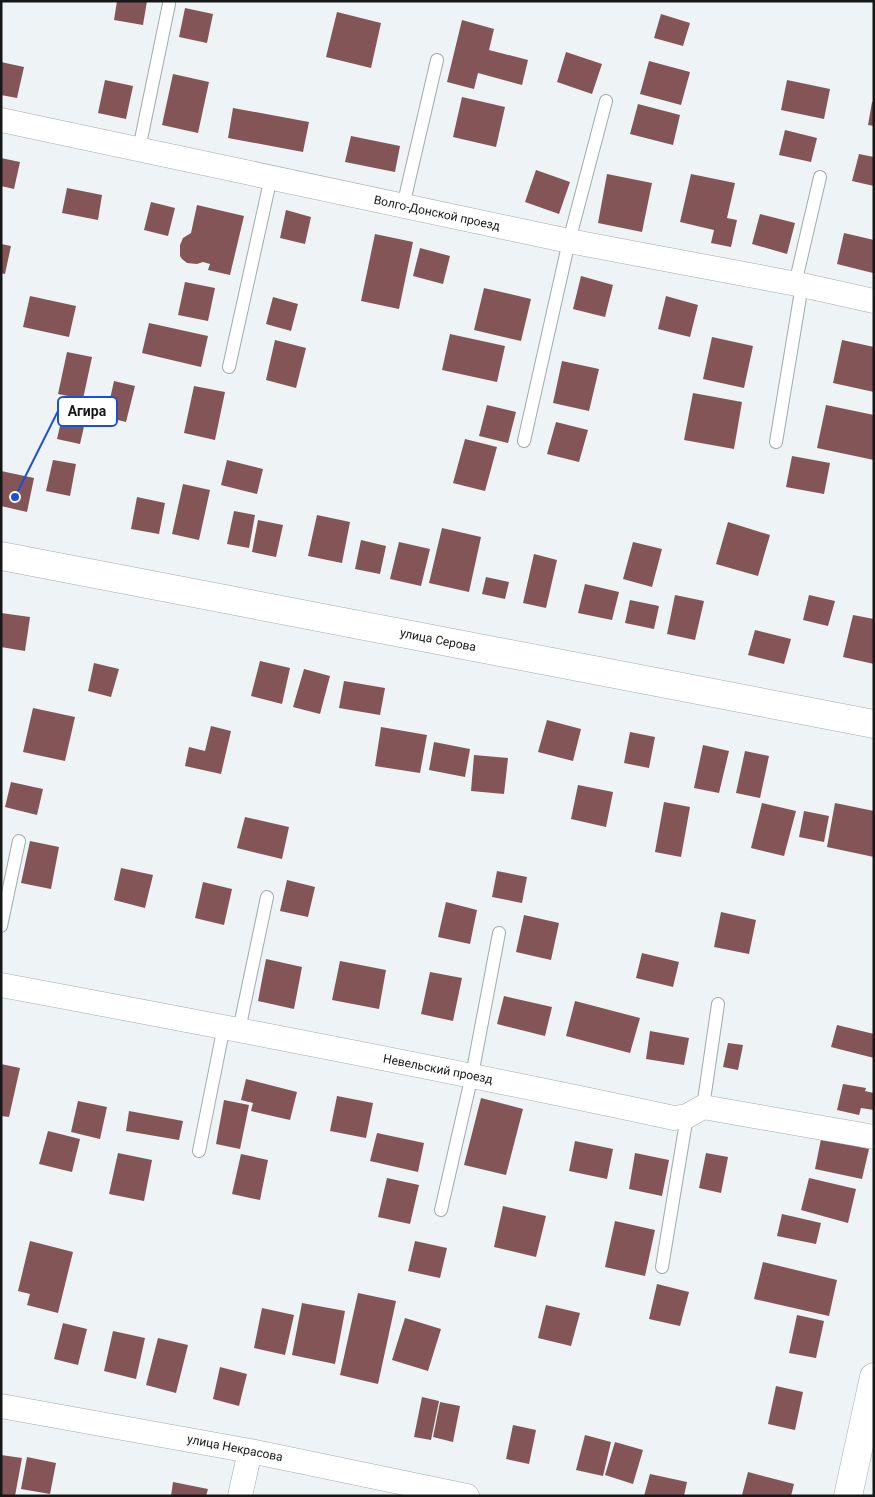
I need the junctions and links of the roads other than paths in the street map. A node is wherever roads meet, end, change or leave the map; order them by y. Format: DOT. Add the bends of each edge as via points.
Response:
graph roads {
  1 [pos="168,4"];
  2 [pos="437,60"];
  3 [pos="606,101"];
  4 [pos="1,120"];
  5 [pos="139,149"];
  6 [pos="271,177"];
  7 [pos="820,178"];
  8 [pos="403,206"];
  9 [pos="570,241"];
  10 [pos="798,285"];
  11 [pos="874,301"];
  12 [pos="229,367"];
  13 [pos="524,441"];
  14 [pos="776,442"];
  15 [pos="1,556"];
  16 [pos="874,724"];
  17 [pos="19,841"];
  18 [pos="267,897"];
  19 [pos="1,926"];
  20 [pos="499,933"];
  21 [pos="1,985"];
  22 [pos="718,1004"];
  23 [pos="232,1028"];
  24 [pos="472,1075"];
  25 [pos="695,1111"];
  26 [pos="874,1137"];
  27 [pos="199,1151"];
  28 [pos="441,1210"];
  29 [pos="662,1267"];
  30 [pos="874,1377"];
  31 [pos="1,1406"];
  32 [pos="250,1451"];
  33 [pos="240,1496"];
  34 [pos="467,1496"];
  35 [pos="848,1496"];
  1 -- 5 [label="lane"];
  2 -- 8 [label="lane"];
  3 -- 9 [label="lane"];
  4 -- 5 [label="street, Волго-Донской проезд"];
  5 -- 6 [label="street, Волго-Донской проезд"];
  6 -- 8 [label="street, Волго-Донской проезд"];
  6 -- 12 [label="lane"];
  7 -- 10 [label="lane"];
  8 -- 9 [label="street, Волго-Донской проезд"];
  9 -- 10 [label="street, Волго-Донской проезд"];
  9 -- 13 [label="lane"];
  10 -- 11 [label="street, Волго-Донской проезд"];
  10 -- 14 [label="lane"];
  15 -- 16 [label="main road, улица Серова"];
  17 -- 19 [label="lane"];
  18 -- 23 [label="lane"];
  20 -- 24 [label="lane"];
  21 -- 23 [label="street, Невельский проезд"];
  22 -- 25 [label="lane"];
  23 -- 24 [label="street, Невельский проезд"];
  23 -- 27 [label="lane"];
  24 -- 25 [label="street, Невельский проезд" via="674,1118"];
  24 -- 28 [label="lane"];
  25 -- 26 [label="street, Невельский проезд"];
  25 -- 29 [label="lane"];
  30 -- 35 [label="main road"];
  31 -- 32 [label="street, улица Некрасова"];
  32 -- 33 [label="street"];
  32 -- 34 [label="street, улица Некрасова"];
}
